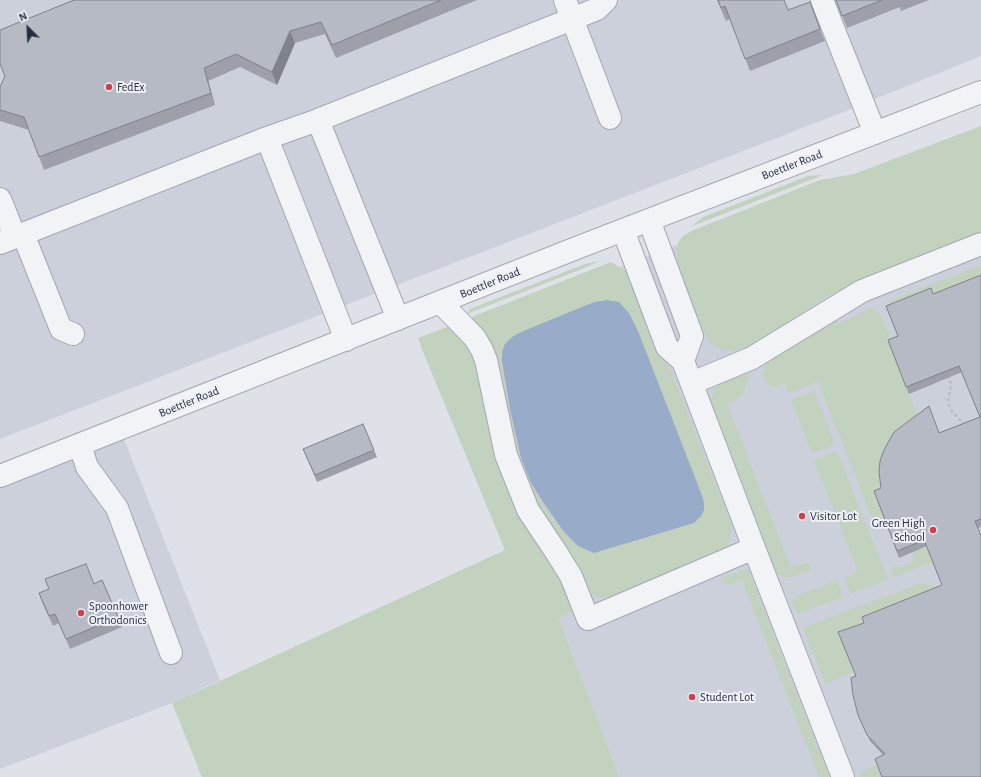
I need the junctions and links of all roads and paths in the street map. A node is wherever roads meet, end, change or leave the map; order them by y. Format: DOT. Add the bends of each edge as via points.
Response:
graph roads {
  1 [pos="606,0"];
  2 [pos="822,0"];
  3 [pos="569,9"];
  4 [pos="981,92"];
  5 [pos="610,118"];
  6 [pos="318,120"];
  7 [pos="875,133"];
  8 [pos="268,138"];
  9 [pos="0,199"];
  10 [pos="649,220"];
  11 [pos="623,230"];
  12 [pos="13,238"];
  13 [pos="981,244"];
  14 [pos="440,302"];
  15 [pos="398,319"];
  16 [pos="73,334"];
  17 [pos="346,340"];
  18 [pos="684,361"];
  19 [pos="946,372"];
  20 [pos="692,383"];
  21 [pos="966,424"];
  22 [pos="971,425"];
  23 [pos="967,429"];
  24 [pos="80,445"];
  25 [pos="0,476"];
  26 [pos="754,548"];
  27 [pos="172,653"];
  28 [pos="843,777"];
  1 -- 3 [label="street" via="597,9"];
  2 -- 7 [label="street"];
  3 -- 5 [label="street"];
  3 -- 6 [label="street"];
  4 -- 7 [label="street, Boettler Road"];
  6 -- 8 [label="street"];
  6 -- 15 [label="street"];
  7 -- 10 [label="street, Boettler Road"];
  8 -- 12 [label="street"];
  8 -- 17 [label="street"];
  9 -- 12 [label="street"];
  10 -- 11 [label="street, Boettler Road"];
  10 -- 18 [label="street" via="692,336"];
  11 -- 14 [label="street, Boettler Road"];
  11 -- 18 [label="street" via="667,347"];
  12 -- 16 [label="street" via="61,329"];
  13 -- 20 [label="street" via="862,291 752,358"];
  14 -- 15 [label="street, Boettler Road"];
  14 -- 26 [label="street" via="475,338 482,350 506,455 528,510 571,576 588,618"];
  15 -- 17 [label="street, Boettler Road"];
  17 -- 24 [label="street, Boettler Road"];
  18 -- 20 [label="street"];
  19 -- 21 [label="path" via="951,384 948,401 950,409"];
  20 -- 26 [label="street"];
  21 -- 22 [label="path"];
  21 -- 23 [label="path"];
  24 -- 25 [label="street, Boettler Road"];
  24 -- 27 [label="street" via="87,467 117,508"];
  26 -- 28 [label="street"];
}
